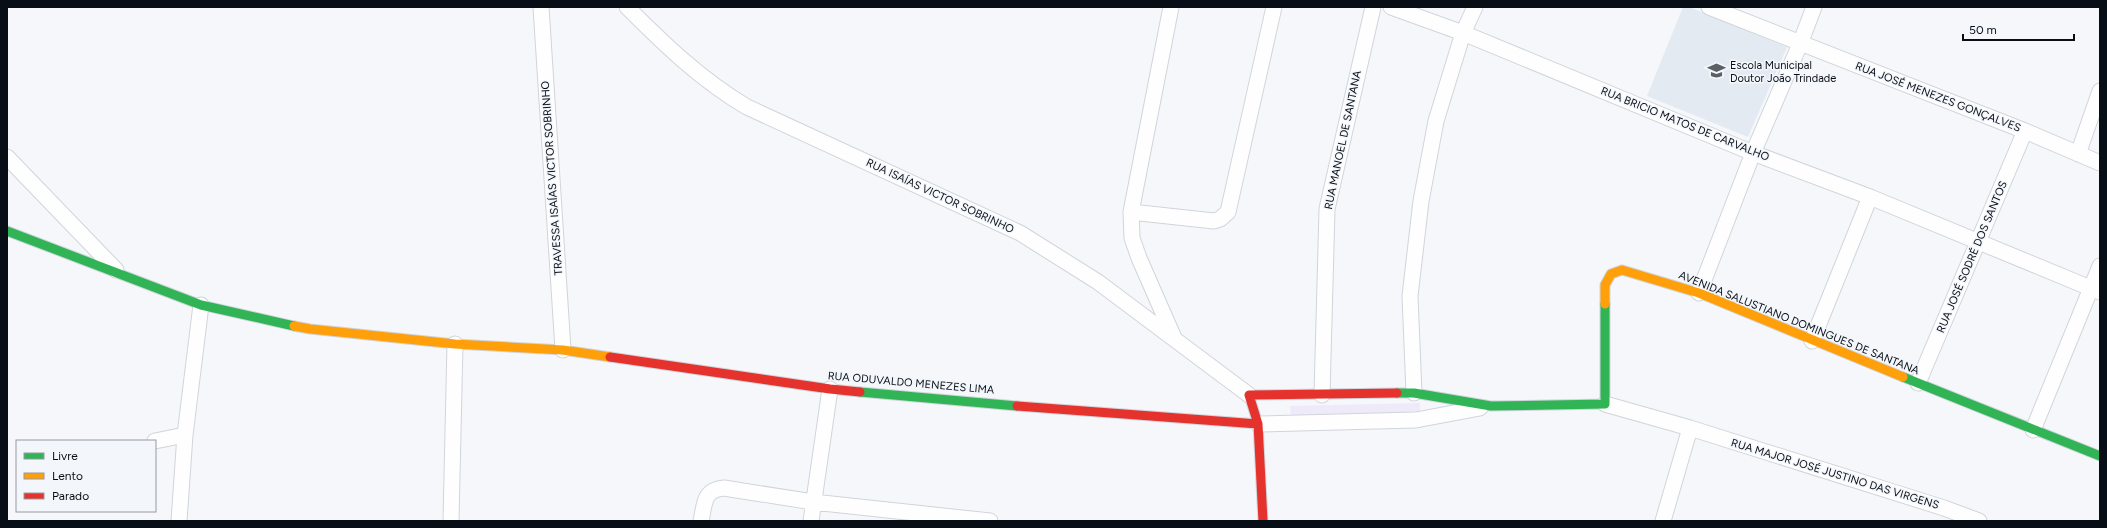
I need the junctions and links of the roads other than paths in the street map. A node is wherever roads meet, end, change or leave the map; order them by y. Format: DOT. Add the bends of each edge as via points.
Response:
graph roads {
  1 [pos="541,7"];
  2 [pos="627,7"];
  3 [pos="1171,7"];
  4 [pos="1274,7"];
  5 [pos="1373,7"];
  6 [pos="1391,7"];
  7 [pos="1475,7"];
  8 [pos="1709,7"];
  9 [pos="1814,7"];
  10 [pos="1463,33"];
  11 [pos="1800,44"];
  12 [pos="2100,91"];
  13 [pos="2025,131"];
  14 [pos="1753,153"];
  15 [pos="2078,154"];
  16 [pos="7,156"];
  17 [pos="2100,163"];
  18 [pos="1870,197"];
  19 [pos="1131,212"];
  20 [pos="7,231"];
  21 [pos="1979,242"];
  22 [pos="2100,266"];
  23 [pos="118,272"];
  24 [pos="2096,290"];
  25 [pos="1699,293"];
  26 [pos="201,305"];
  27 [pos="1174,339"];
  28 [pos="1812,341"];
  29 [pos="455,344"];
  30 [pos="563,350"];
  31 [pos="1918,383"];
  32 [pos="830,389"];
  33 [pos="1414,393"];
  34 [pos="1249,395"];
  35 [pos="1322,395"];
  36 [pos="1605,404"];
  37 [pos="1491,406"];
  38 [pos="1258,424"];
  39 [pos="1690,428"];
  40 [pos="2033,430"];
  41 [pos="185,435"];
  42 [pos="156,441"];
  43 [pos="2100,456"];
  44 [pos="813,502"];
  45 [pos="179,521"];
  46 [pos="451,521"];
  47 [pos="701,521"];
  48 [pos="811,521"];
  49 [pos="990,521"];
  50 [pos="1263,521"];
  51 [pos="1663,521"];
  52 [pos="1979,521"];
  1 -- 30 [label="street, TRAVESSA ISAÍAS VICTOR SOBRINHO"];
  2 -- 27 [label="street, RUA ISAÍAS VICTOR SOBRINHO" via="673,53 724,94 1020,233 1098,282"];
  3 -- 19 [label="street"];
  4 -- 19 [label="street" via="1228,212 1220,219 1214,220"];
  5 -- 35 [label="street, RUA MANOEL DE SANTANA" via="1327,209"];
  6 -- 10 [label="street, RUA BRICIO MATOS DE CARVALHO"];
  7 -- 10 [label="street"];
  8 -- 11 [label="street, RUA JOSÉ MENEZES GONÇALVES"];
  9 -- 11 [label="street"];
  10 -- 14 [label="street, RUA BRICIO MATOS DE CARVALHO"];
  10 -- 33 [label="street" via="1436,121 1421,201 1410,296"];
  11 -- 13 [label="street, RUA JOSÉ MENEZES GONÇALVES"];
  11 -- 14 [label="street"];
  12 -- 15 [label="street"];
  13 -- 15 [label="street, RUA JOSÉ MENEZES GONÇALVES"];
  13 -- 21 [label="street, RUA JOSÉ SODRÉ DOS SANTOS"];
  14 -- 18 [label="street, RUA BRICIO MATOS DE CARVALHO"];
  14 -- 25 [label="street"];
  15 -- 17 [label="street, RUA JOSÉ MENEZES GONÇALVES"];
  16 -- 23 [label="street"];
  18 -- 21 [label="street, RUA BRICIO MATOS DE CARVALHO"];
  18 -- 28 [label="street"];
  19 -- 27 [label="street" via="1132,238"];
  20 -- 23 [label="street, RUA ODUVALDO MENEZES LIMA"];
  21 -- 24 [label="street, RUA BRICIO MATOS DE CARVALHO"];
  21 -- 31 [label="street, RUA JOSÉ SODRÉ DOS SANTOS"];
  22 -- 24 [label="street"];
  23 -- 26 [label="street, RUA ODUVALDO MENEZES LIMA"];
  24 -- 40 [label="street"];
  25 -- 28 [label="street, AVENIDA SALUSTIANO DOMINGUES DE SANTANA"];
  25 -- 36 [label="street, AVENIDA SALUSTIANO DOMINGUES DE SANTANA" via="1622,270 1611,274 1605,285"];
  26 -- 29 [label="street, RUA ODUVALDO MENEZES LIMA" via="310,330"];
  26 -- 41 [label="street"];
  27 -- 34 [label="street, RUA ISAÍAS VICTOR SOBRINHO"];
  28 -- 31 [label="street, AVENIDA SALUSTIANO DOMINGUES DE SANTANA"];
  29 -- 30 [label="street, RUA ODUVALDO MENEZES LIMA"];
  29 -- 46 [label="street"];
  30 -- 32 [label="street, RUA ODUVALDO MENEZES LIMA"];
  31 -- 40 [label="street, AVENIDA SALUSTIANO DOMINGUES DE SANTANA"];
  32 -- 38 [label="street, RUA ODUVALDO MENEZES LIMA"];
  32 -- 44 [label="street"];
  33 -- 35 [label="street"];
  33 -- 37 [label="street"];
  34 -- 35 [label="street"];
  34 -- 38 [label="street"];
  36 -- 37 [label="street"];
  36 -- 39 [label="street, RUA MAJOR JOSÉ JUSTINO DAS VIRGENS"];
  37 -- 38 [label="street" via="1416,420"];
  38 -- 50 [label="street"];
  39 -- 51 [label="street"];
  39 -- 52 [label="street, RUA MAJOR JOSÉ JUSTINO DAS VIRGENS"];
  40 -- 43 [label="street, AVENIDA SALUSTIANO DOMINGUES DE SANTANA"];
  41 -- 42 [label="street"];
  41 -- 45 [label="street"];
  44 -- 47 [label="street" via="719,489 709,493"];
  44 -- 48 [label="street"];
  44 -- 49 [label="street"];
}
